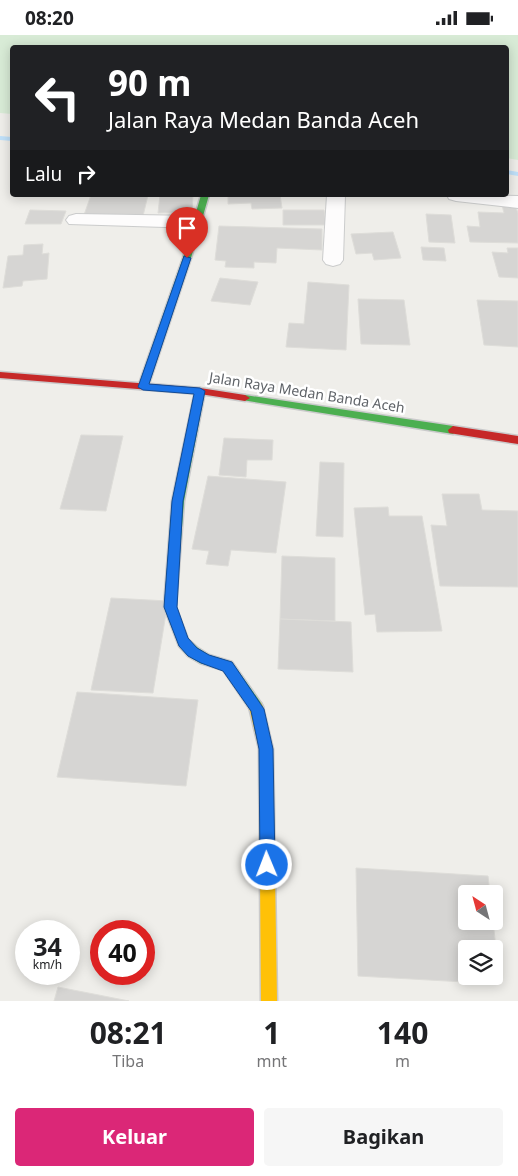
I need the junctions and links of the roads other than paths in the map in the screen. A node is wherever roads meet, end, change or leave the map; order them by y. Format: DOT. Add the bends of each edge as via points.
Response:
graph roads {
  1 [pos="204,197"];
  2 [pos="336,197"];
  3 [pos="474,197"];
  4 [pos="518,202"];
  5 [pos="76,221"];
  6 [pos="196,222"];
  7 [pos="333,260"];
  8 [pos="0,375"];
  9 [pos="143,387"];
  10 [pos="200,391"];
  11 [pos="518,440"];
  12 [pos="269,1001"];
  1 -- 6 [label="main road"];
  2 -- 7 [label="street"];
  3 -- 4 [label="street"];
  5 -- 6 [label="street"];
  6 -- 9 [label="main road"];
  8 -- 9 [label="main road, Jalan Raya Medan Banda Aceh"];
  9 -- 10 [label="main road, Jalan Raya Medan Banda Aceh"];
  10 -- 11 [label="main road, Jalan Raya Medan Banda Aceh"];
  10 -- 12 [label="main road" via="178,501 170,607 183,642 206,659 228,666 258,709 266,749"];
}
